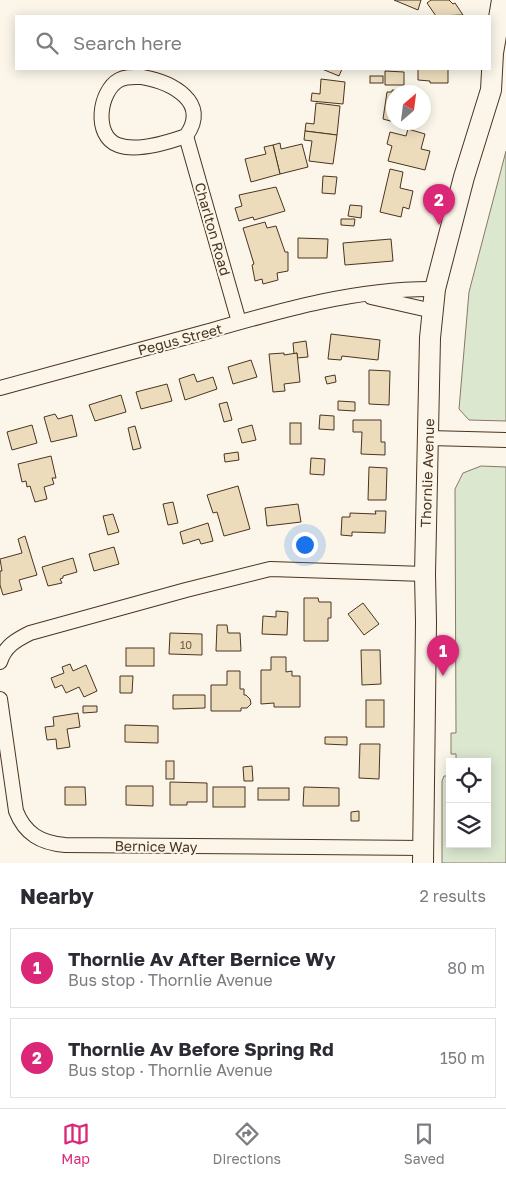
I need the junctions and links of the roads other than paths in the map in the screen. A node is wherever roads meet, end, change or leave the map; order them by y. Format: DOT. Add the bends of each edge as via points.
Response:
graph roads {
  1 [pos="502,0"];
  2 [pos="506,65"];
  3 [pos="491,90"];
  4 [pos="186,136"];
  5 [pos="435,289"];
  6 [pos="361,295"];
  7 [pos="432,312"];
  8 [pos="239,322"];
  9 [pos="0,388"];
  10 [pos="429,438"];
  11 [pos="506,440"];
  12 [pos="424,574"];
  13 [pos="0,662"];
  14 [pos="0,699"];
  15 [pos="423,856"];
  1 -- 3 [label="main road, Thornlie Avenue" via="493,53"];
  2 -- 3 [label="main road, Thornlie Avenue"];
  3 -- 5 [label="main road, Thornlie Avenue"];
  4 -- 4 [label="street" via="135,147 113,143 105,133 102,120 110,89 120,80 142,77 181,93 190,102 195,119"];
  4 -- 8 [label="street, Charlton Road"];
  5 -- 6 [label="street, Pegus Street"];
  5 -- 7 [label="main road, Thornlie Avenue"];
  6 -- 7 [label="street, Pegus Street"];
  6 -- 8 [label="street, Pegus Street"];
  7 -- 10 [label="main road, Thornlie Avenue"];
  8 -- 9 [label="street, Pegus Street"];
  10 -- 11 [label="street"];
  10 -- 12 [label="main road, Thornlie Avenue"];
  12 -- 13 [label="street" via="270,569 30,633 10,644"];
  12 -- 15 [label="main road, Thornlie Avenue"];
  14 -- 15 [label="street, Bernice Way" via="16,811 29,831 42,841 65,845"];
}
